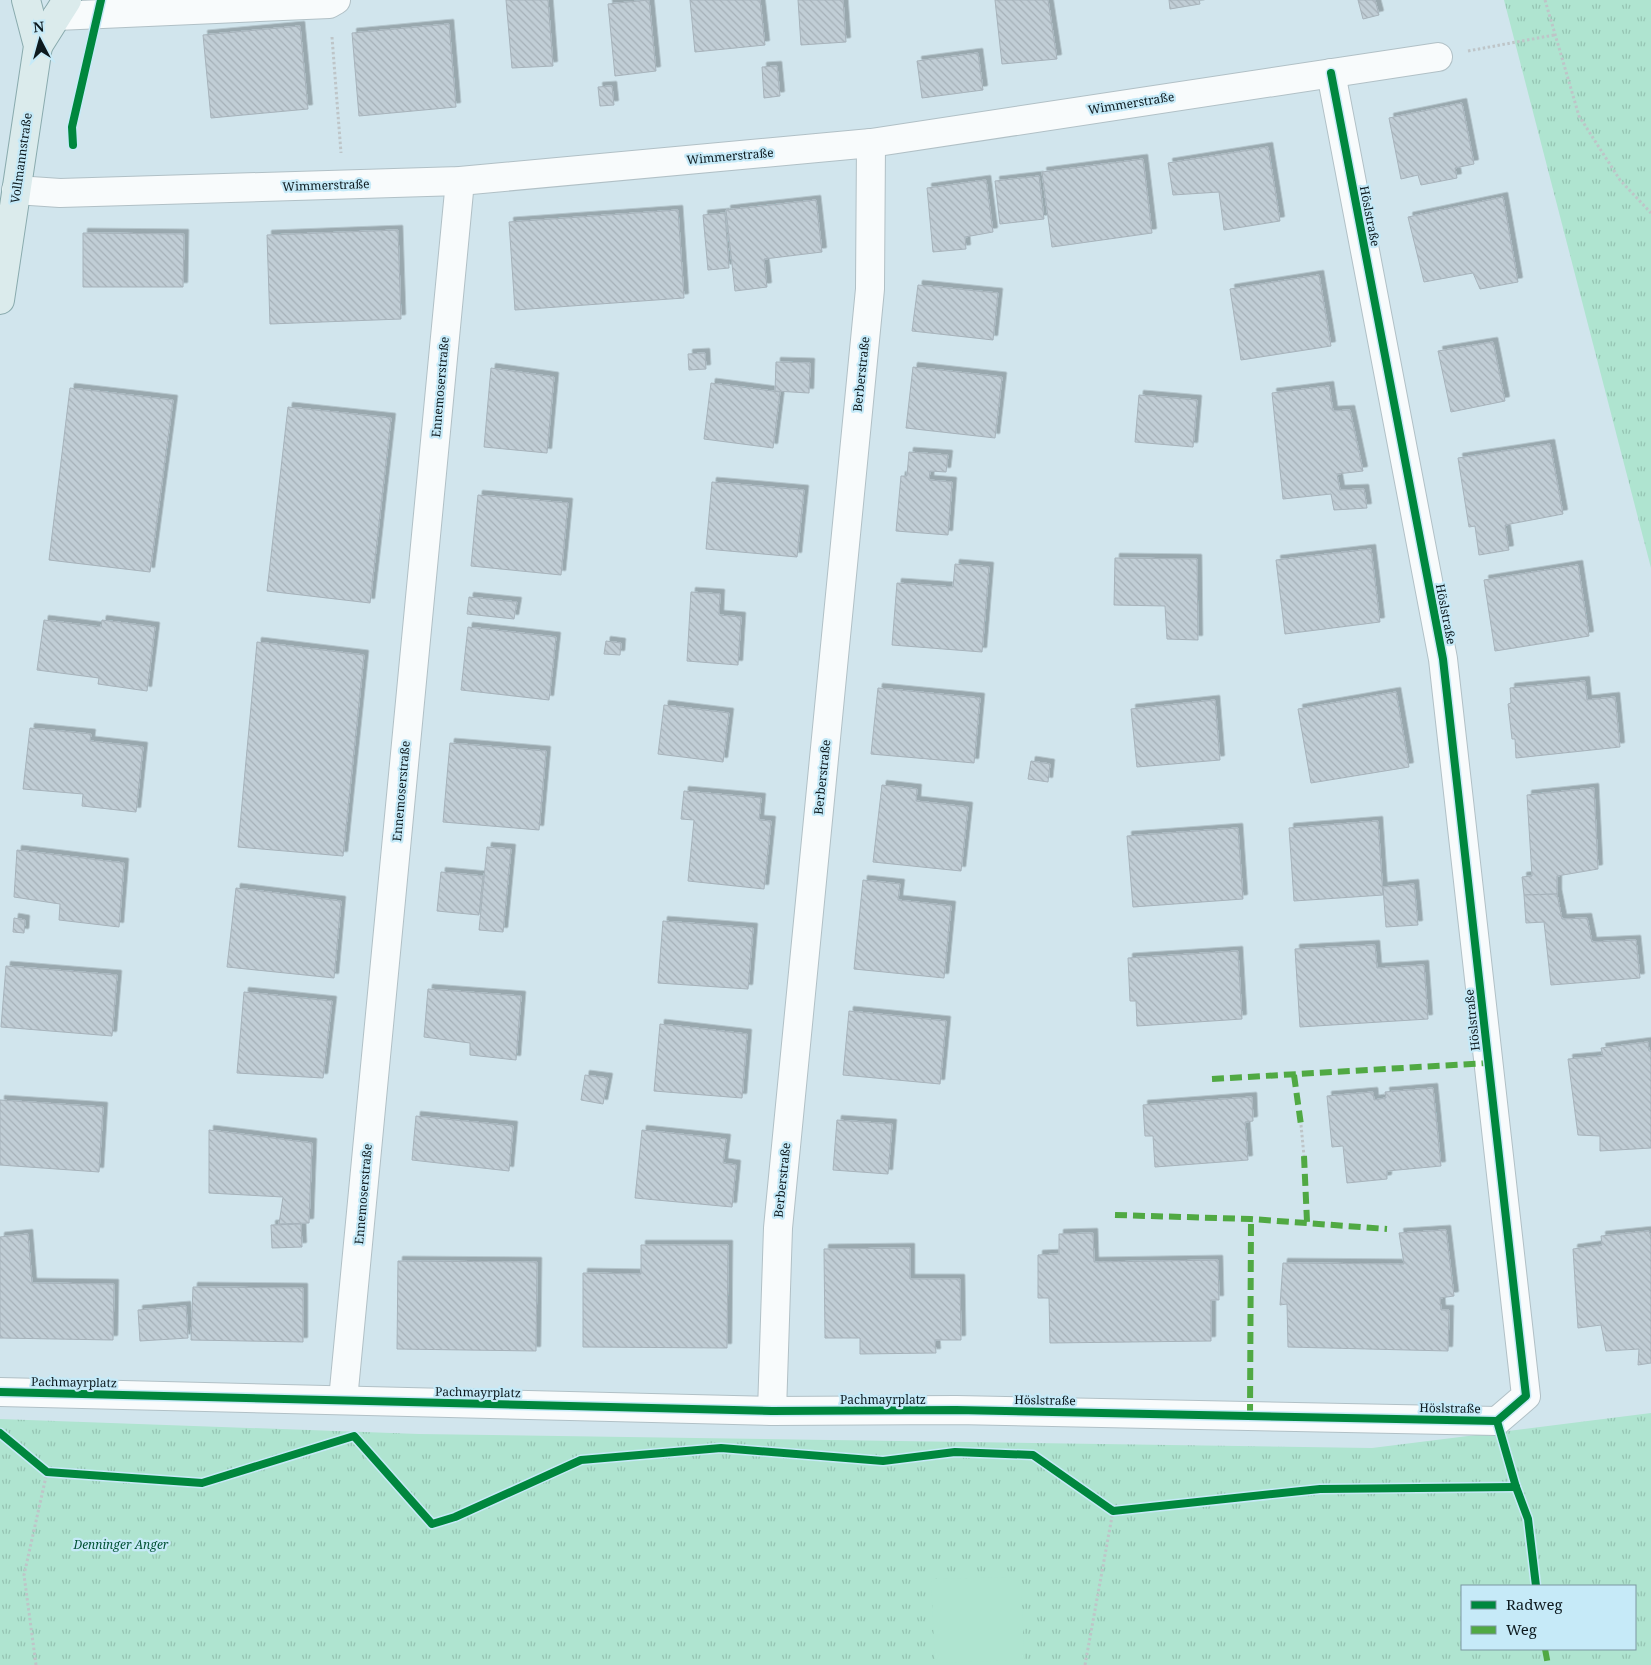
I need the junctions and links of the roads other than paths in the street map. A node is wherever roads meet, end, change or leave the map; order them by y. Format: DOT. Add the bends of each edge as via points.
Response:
graph roads {
  1 [pos="26,0"];
  2 [pos="333,2"];
  3 [pos="62,8"];
  4 [pos="38,46"];
  5 [pos="1438,57"];
  6 [pos="1331,73"];
  7 [pos="871,143"];
  8 [pos="460,181"];
  9 [pos="16,190"];
  10 [pos="0,300"];
  11 [pos="0,1392"];
  12 [pos="343,1400"];
  13 [pos="956,1410"];
  14 [pos="772,1411"];
  1 -- 4 [label="main road, Vollmannstraße"];
  2 -- 3 [label="street"];
  3 -- 4 [label="main road, Vollmannstraße"];
  4 -- 9 [label="main road, Vollmannstraße"];
  5 -- 6 [label="street, Wimmerstraße"];
  6 -- 7 [label="street, Wimmerstraße"];
  6 -- 13 [label="street, Höslstraße" via="1443,659 1526,1396 1497,1420"];
  7 -- 8 [label="street, Wimmerstraße"];
  7 -- 14 [label="street, Berberstraße" via="870,289 778,1228"];
  8 -- 9 [label="street, Wimmerstraße" via="60,193"];
  8 -- 12 [label="street, Ennemoserstraße"];
  9 -- 10 [label="main road, Vollmannstraße"];
  11 -- 12 [label="street, Pachmayrplatz"];
  12 -- 14 [label="street, Pachmayrplatz"];
  13 -- 14 [label="street, Pachmayrplatz"];
}
